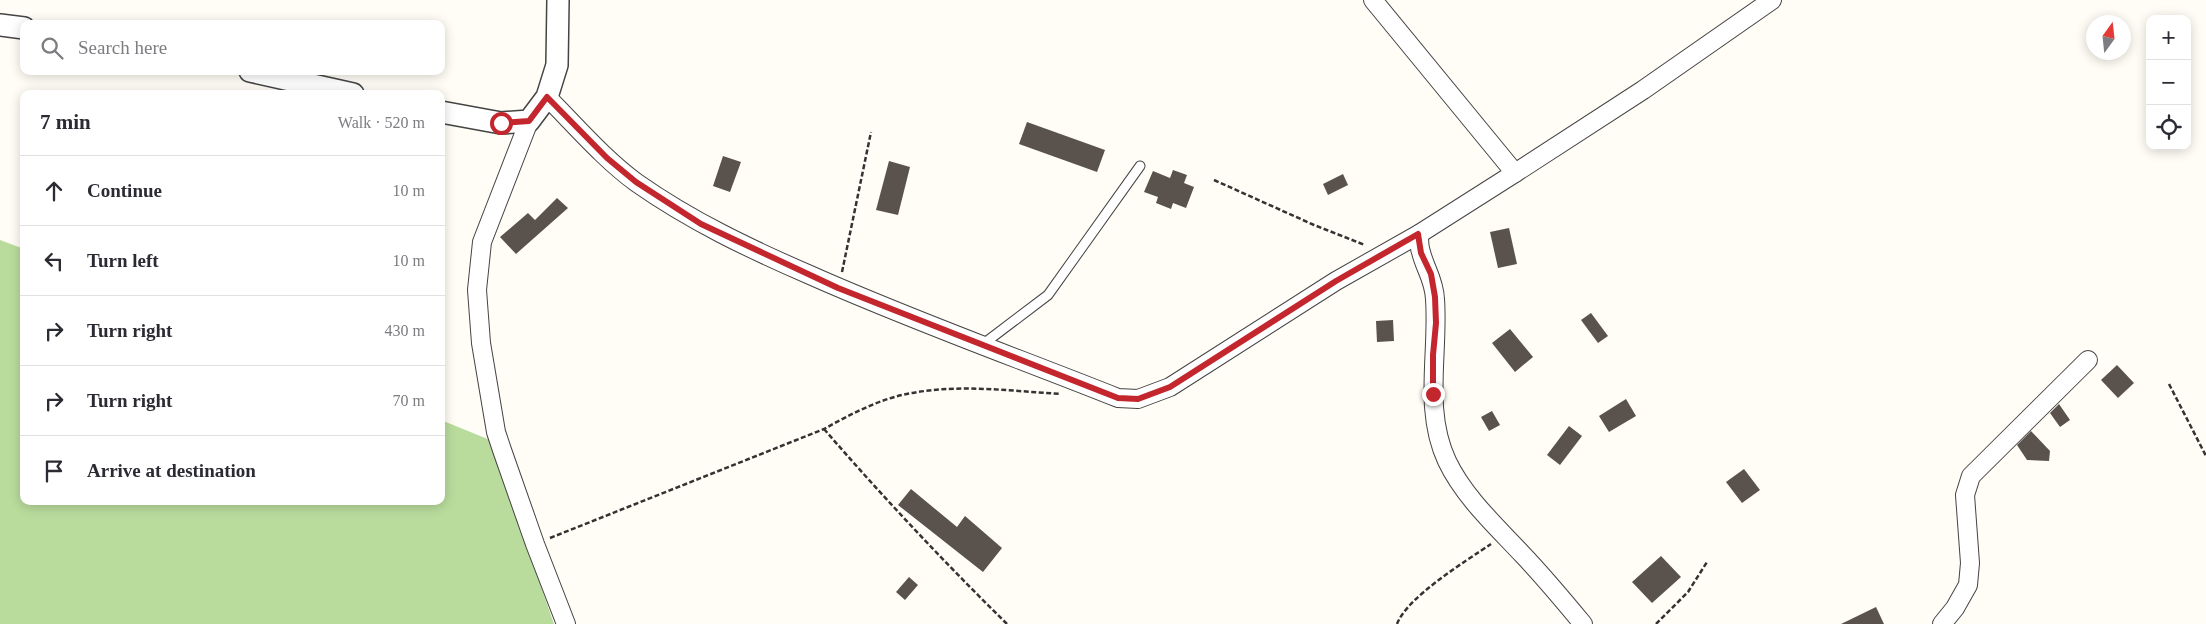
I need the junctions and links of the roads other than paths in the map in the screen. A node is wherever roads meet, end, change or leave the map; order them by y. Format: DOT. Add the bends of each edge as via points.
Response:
graph roads {
  1 [pos="558,0"];
  2 [pos="1373,0"];
  3 [pos="1772,0"];
  4 [pos="0,25"];
  5 [pos="20,28"];
  6 [pos="268,75"];
  7 [pos="335,90"];
  8 [pos="547,97"];
  9 [pos="445,113"];
  10 [pos="529,121"];
  11 [pos="1140,166"];
  12 [pos="1515,173"];
  13 [pos="1418,234"];
  14 [pos="982,345"];
  15 [pos="2088,360"];
  16 [pos="566,624"];
  17 [pos="1583,624"];
  18 [pos="1942,624"];
  1 -- 8 [label="street" via="557,65"];
  2 -- 12 [label="street"];
  3 -- 12 [label="street" via="1643,90"];
  4 -- 5 [label="street"];
  6 -- 7 [label="street"];
  8 -- 10 [label="street"];
  8 -- 14 [label="street" via="607,158 636,182 701,224 838,288"];
  9 -- 10 [label="street" via="501,123"];
  10 -- 16 [label="street" via="482,242 478,290 481,343 496,432 534,544"];
  11 -- 14 [label="lane" via="1048,295"];
  12 -- 13 [label="street"];
  13 -- 14 [label="street" via="1336,281 1170,387 1138,399 1118,398"];
  13 -- 17 [label="street" via="1435,297 1433,394 1438,432 1447,461 1476,504"];
  15 -- 18 [label="street" via="1971,476 1965,495 1970,563 1968,585"];
}
